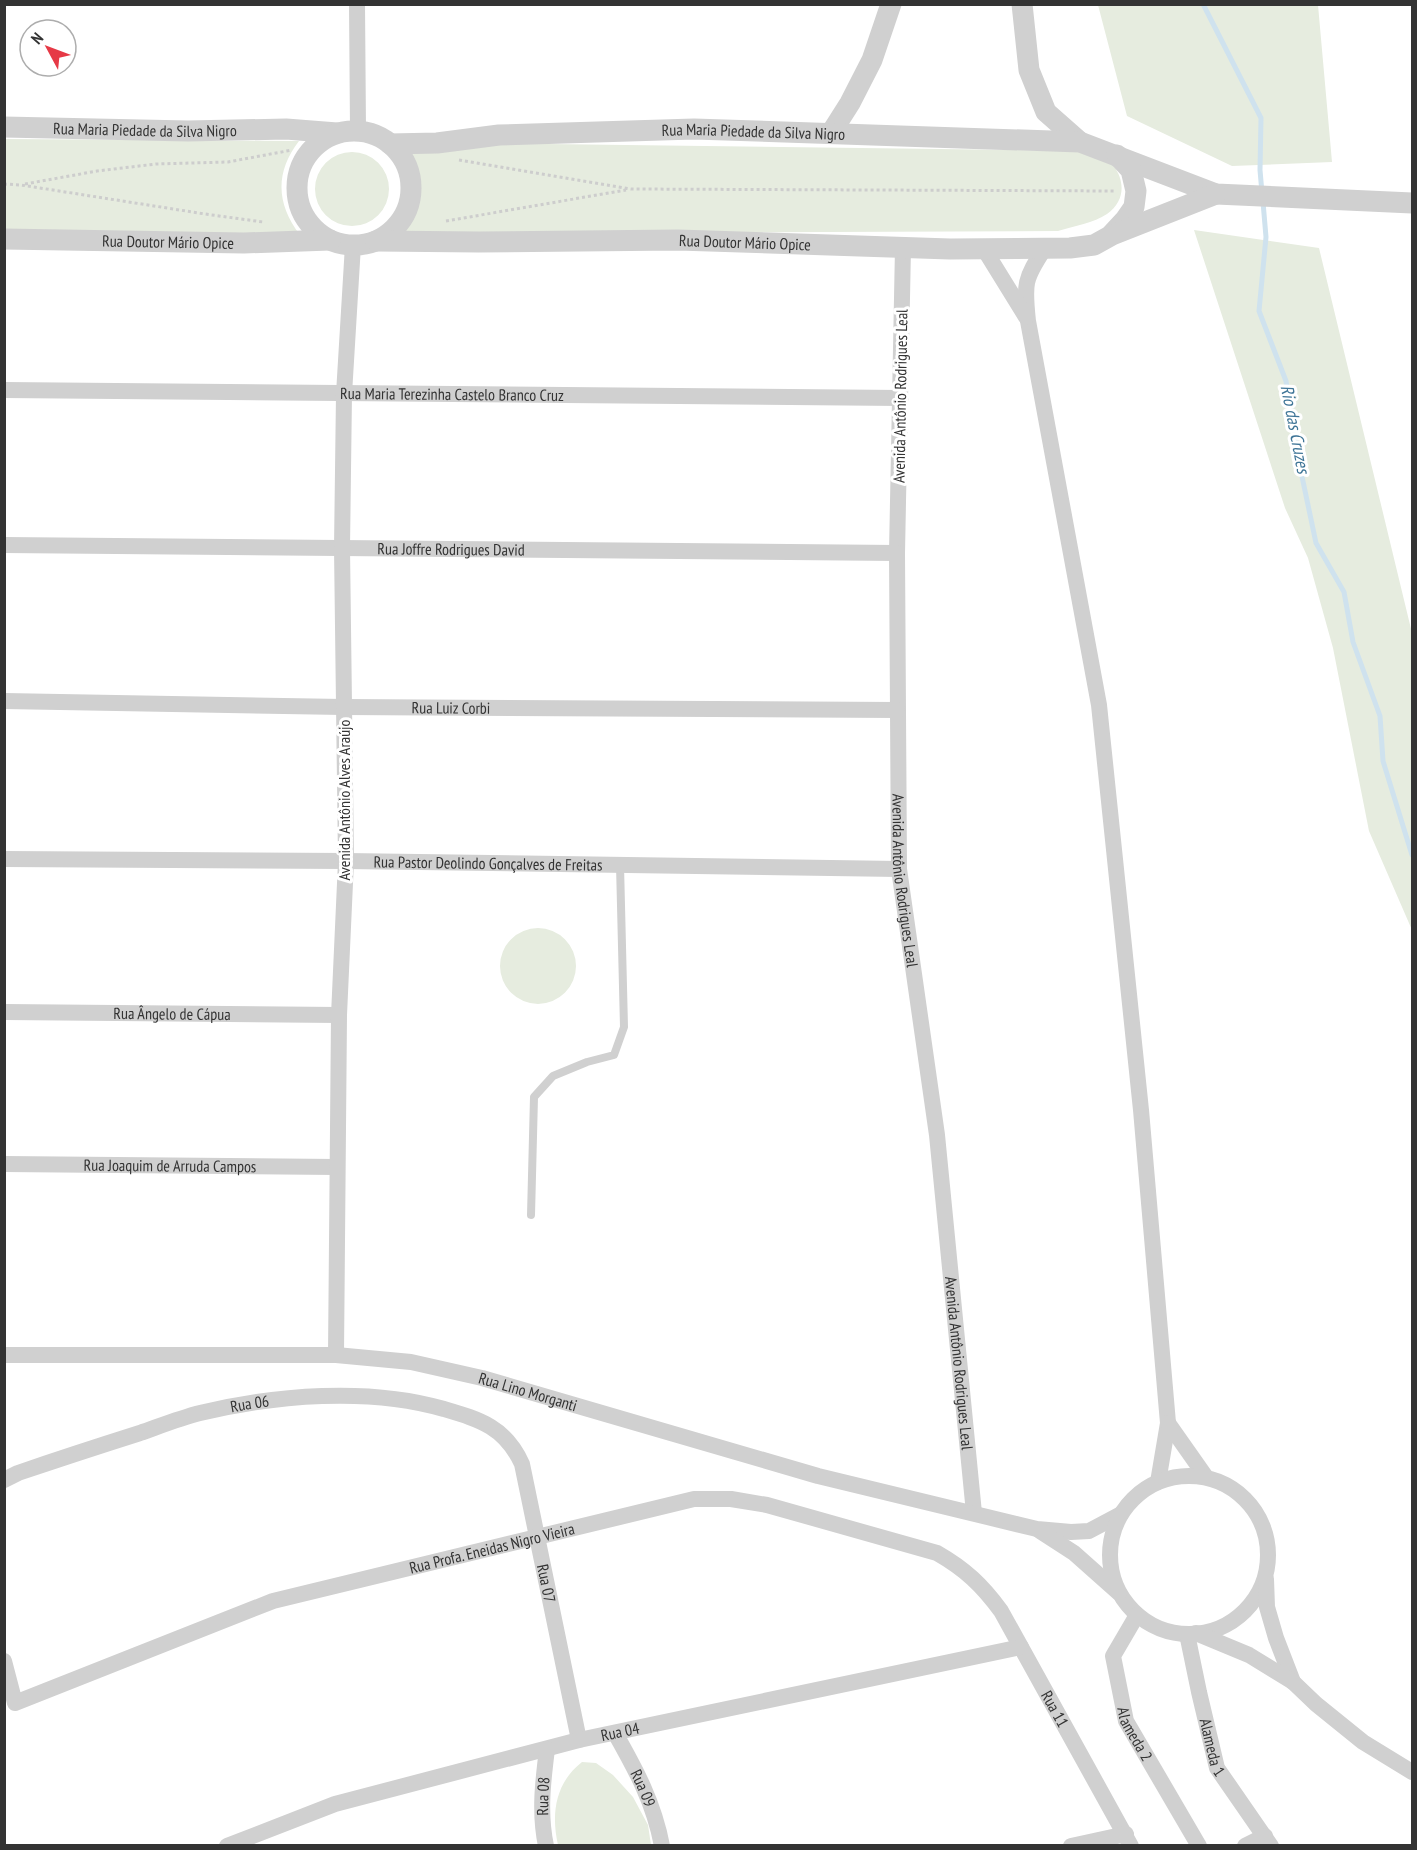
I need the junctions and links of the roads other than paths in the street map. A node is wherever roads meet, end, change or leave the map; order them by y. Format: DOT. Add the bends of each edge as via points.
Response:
graph roads {
  1 [pos="357,4"];
  2 [pos="891,4"];
  3 [pos="1022,4"];
  4 [pos="4,127"];
  5 [pos="347,131"];
  6 [pos="831,133"];
  7 [pos="1080,142"];
  8 [pos="390,144"];
  9 [pos="1117,154"];
  10 [pos="1216,194"];
  11 [pos="1413,203"];
  12 [pos="1112,235"];
  13 [pos="4,239"];
  14 [pos="330,240"];
  15 [pos="376,241"];
  16 [pos="352,245"];
  17 [pos="903,247"];
  18 [pos="1045,248"];
  19 [pos="984,249"];
  20 [pos="1028,321"];
  21 [pos="4,390"];
  22 [pos="344,394"];
  23 [pos="901,398"];
  24 [pos="4,545"];
  25 [pos="342,548"];
  26 [pos="897,553"];
  27 [pos="4,701"];
  28 [pos="343,707"];
  29 [pos="897,710"];
  30 [pos="4,859"];
  31 [pos="346,861"];
  32 [pos="620,865"];
  33 [pos="899,869"];
  34 [pos="4,1012"];
  35 [pos="339,1015"];
  36 [pos="4,1164"];
  37 [pos="337,1167"];
  38 [pos="531,1215"];
  39 [pos="4,1355"];
  40 [pos="336,1355"];
  41 [pos="1168,1423"];
  42 [pos="500,1433"];
  43 [pos="1206,1477"];
  44 [pos="4,1480"];
  45 [pos="1158,1482"];
  46 [pos="974,1513"];
  47 [pos="1121,1514"];
  48 [pos="1037,1529"];
  49 [pos="538,1538"];
  50 [pos="1266,1575"];
  51 [pos="974,1577"];
  52 [pos="1120,1593"];
  53 [pos="1137,1615"];
  54 [pos="1192,1633"];
  55 [pos="1021,1647"];
  56 [pos="4,1661"];
  57 [pos="1293,1682"];
  58 [pos="615,1733"];
  59 [pos="579,1740"];
  60 [pos="547,1749"];
  61 [pos="1413,1772"];
  62 [pos="1128,1840"];
  63 [pos="1268,1840"];
  64 [pos="227,1845"];
  65 [pos="546,1845"];
  66 [pos="662,1845"];
  67 [pos="1071,1845"];
  68 [pos="1199,1845"];
  69 [pos="1245,1845"];
  1 -- 5 [label="street"];
  2 -- 6 [label="street" via="872,60"];
  3 -- 7 [label="street" via="1029,70 1046,112"];
  4 -- 5 [label="street, Rua Maria Piedade da Silva Nigro"];
  5 -- 8 [label="street" via="377,134"];
  5 -- 14 [label="street" via="315,146 302,165 297,187 301,209 313,228"];
  6 -- 7 [label="street, Rua Maria Piedade da Silva Nigro"];
  6 -- 8 [label="street, Rua Maria Piedade da Silva Nigro" via="694,129 499,135"];
  7 -- 9 [label="street, Rua Maria Piedade da Silva Nigro"];
  8 -- 15 [label="street" via="408,164 412,188 407,211 393,230"];
  9 -- 10 [label="street, Rua Maria Piedade da Silva Nigro"];
  9 -- 12 [label="street" via="1131,170 1136,190 1134,207"];
  10 -- 11 [label="street"];
  10 -- 12 [label="street, Rua Doutor Mário Opice"];
  12 -- 18 [label="street, Rua Doutor Mário Opice" via="1094,245"];
  13 -- 14 [label="street, Rua Doutor Mário Opice" via="244,243"];
  14 -- 16 [label="street"];
  15 -- 16 [label="street"];
  15 -- 17 [label="street, Rua Doutor Mário Opice" via="678,240"];
  16 -- 22 [label="street, Avenida Antônio Alves Araújo"];
  17 -- 19 [label="street, Rua Doutor Mário Opice"];
  17 -- 23 [label="street, Avenida Antônio Rodrigues Leal"];
  18 -- 19 [label="street, Rua Doutor Mário Opice"];
  18 -- 20 [label="street" via="1028,274"];
  19 -- 20 [label="street"];
  20 -- 41 [label="street" via="1099,705 1141,1110"];
  21 -- 22 [label="street, Rua Maria Terezinha Castelo Branco Cruz"];
  22 -- 23 [label="street, Rua Maria Terezinha Castelo Branco Cruz"];
  22 -- 25 [label="street, Avenida Antônio Alves Araújo"];
  23 -- 26 [label="street, Avenida Antônio Rodrigues Leal"];
  24 -- 25 [label="street, Rua Joffre Rodrigues David"];
  25 -- 26 [label="street, Rua Joffre Rodrigues David"];
  25 -- 28 [label="street, Avenida Antônio Alves Araújo"];
  26 -- 29 [label="street, Avenida Antônio Rodrigues Leal"];
  27 -- 28 [label="street, Rua Luiz Corbi"];
  28 -- 29 [label="street, Rua Luiz Corbi"];
  28 -- 31 [label="street, Avenida Antônio Alves Araújo"];
  29 -- 33 [label="street, Avenida Antônio Rodrigues Leal"];
  30 -- 31 [label="street, Rua Pastor Deolindo Gonçalves de Freitas"];
  31 -- 32 [label="street, Rua Pastor Deolindo Gonçalves de Freitas"];
  31 -- 35 [label="street, Avenida Antônio Alves Araújo"];
  32 -- 33 [label="street, Rua Pastor Deolindo Gonçalves de Freitas"];
  32 -- 38 [label="lane" via="624,1027 614,1055 553,1076 534,1097"];
  33 -- 46 [label="street, Avenida Antônio Rodrigues Leal" via="937,1135"];
  34 -- 35 [label="street, Rua Ângelo de Cápua"];
  35 -- 37 [label="street, Avenida Antônio Alves Araújo"];
  36 -- 37 [label="street, Rua Joaquim de Arruda Campos"];
  37 -- 40 [label="street, Avenida Antônio Alves Araújo"];
  39 -- 40 [label="street, Rua Lino Morganti"];
  40 -- 46 [label="street, Rua Lino Morganti" via="411,1362 482,1378 818,1476"];
  41 -- 43 [label="street"];
  41 -- 45 [label="street"];
  42 -- 44 [label="street, Rua 06" via="477,1419 385,1398 268,1400 199,1413"];
  42 -- 49 [label="street, Rua 07" via="522,1464"];
  43 -- 45 [label="street" via="1185,1476"];
  43 -- 50 [label="street" via="1233,1488 1251,1504 1267,1542"];
  45 -- 47 [label="street" via="1140,1493"];
  46 -- 48 [label="street, Rua Lino Morganti"];
  47 -- 48 [label="street" via="1089,1531"];
  47 -- 52 [label="street" via="1111,1540 1111,1567"];
  48 -- 52 [label="street" via="1074,1553"];
  49 -- 51 [label="street, Rua Profa. Eneidas Nigro Vieira" via="694,1499 731,1499 767,1505 938,1553"];
  49 -- 56 [label="street, Rua Profa. Eneidas Nigro Vieira" via="273,1601 15,1703"];
  49 -- 59 [label="street, Rua 07"];
  50 -- 54 [label="street" via="1256,1598 1239,1616 1215,1629"];
  50 -- 57 [label="street" via="1267,1607"];
  51 -- 55 [label="street, Rua 11" via="1001,1611"];
  52 -- 53 [label="street"];
  53 -- 54 [label="street" via="1160,1629"];
  53 -- 68 [label="street, Alameda 2" via="1113,1656 1126,1721"];
  54 -- 57 [label="street" via="1250,1655"];
  54 -- 63 [label="street, Alameda 1" via="1198,1692 1217,1768"];
  55 -- 58 [label="street, Rua 04"];
  55 -- 62 [label="street, Rua 11"];
  57 -- 61 [label="street" via="1363,1742"];
  58 -- 59 [label="street, Rua 04"];
  58 -- 66 [label="street, Rua 09" via="641,1778"];
  59 -- 60 [label="street, Rua 04"];
  60 -- 64 [label="street, Rua 04" via="335,1804"];
  60 -- 65 [label="street, Rua 08" via="542,1791"];
  62 -- 67 [label="street"];
  63 -- 69 [label="street"];
}
